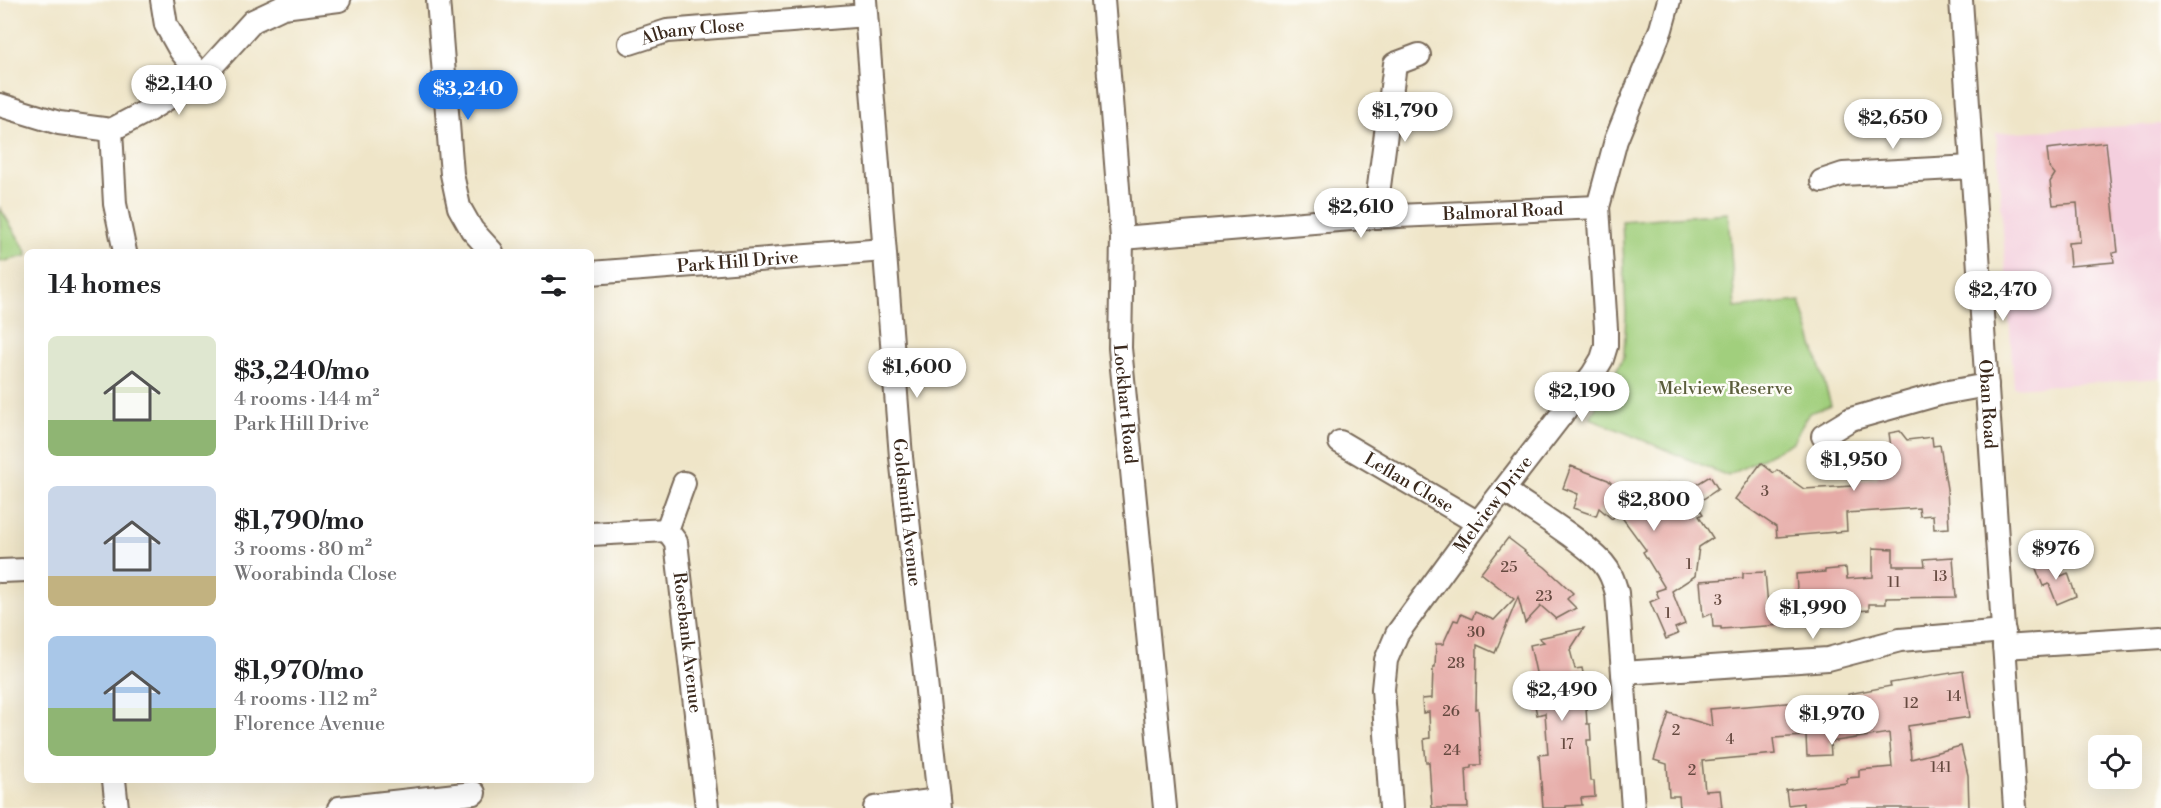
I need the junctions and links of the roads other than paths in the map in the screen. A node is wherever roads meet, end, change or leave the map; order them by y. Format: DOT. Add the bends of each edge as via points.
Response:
graph roads {
  1 [pos="162,0"];
  2 [pos="339,0"];
  3 [pos="438,0"];
  4 [pos="1103,0"];
  5 [pos="1669,0"];
  6 [pos="1961,0"];
  7 [pos="866,7"];
  8 [pos="630,43"];
  9 [pos="1419,55"];
  10 [pos="202,77"];
  11 [pos="0,105"];
  12 [pos="111,130"];
  13 [pos="1972,167"];
  14 [pos="1822,181"];
  15 [pos="1598,207"];
  16 [pos="1375,217"];
  17 [pos="1122,238"];
  18 [pos="123,249"];
  19 [pos="488,249"];
  20 [pos="884,250"];
  21 [pos="594,273"];
  22 [pos="1987,385"];
  23 [pos="1823,436"];
  24 [pos="1341,442"];
  25 [pos="684,483"];
  26 [pos="1505,491"];
  27 [pos="1478,523"];
  28 [pos="667,530"];
  29 [pos="594,534"];
  30 [pos="24,570"];
  31 [pos="0,572"];
  32 [pos="2161,637"];
  33 [pos="2004,639"];
  34 [pos="1623,673"];
  35 [pos="114,783"];
  36 [pos="474,793"];
  37 [pos="940,804"];
  38 [pos="117,808"];
  39 [pos="339,808"];
  40 [pos="707,808"];
  41 [pos="875,808"];
  42 [pos="1165,808"];
  43 [pos="1391,808"];
  44 [pos="1633,808"];
  45 [pos="2015,808"];
  1 -- 10 [label="street" via="166,25"];
  2 -- 10 [label="street" via="283,7 253,21"];
  3 -- 19 [label="street" via="454,185 459,207"];
  4 -- 17 [label="street, Lockhart Road"];
  5 -- 15 [label="street, Melview Drive" via="1616,140"];
  6 -- 13 [label="street, Oban Road"];
  7 -- 8 [label="street, Albany Close" via="667,31"];
  7 -- 20 [label="street, Goldsmith Avenue"];
  9 -- 16 [label="street" via="1395,64"];
  10 -- 12 [label="street"];
  11 -- 12 [label="street" via="59,123"];
  12 -- 18 [label="street" via="115,204"];
  13 -- 14 [label="street" via="1843,174"];
  13 -- 22 [label="street, Oban Road"];
  15 -- 16 [label="street, Balmoral Road"];
  15 -- 26 [label="street, Melview Drive" via="1606,329 1602,359"];
  16 -- 17 [label="street, Balmoral Road"];
  17 -- 42 [label="street, Lockhart Road" via="1120,348"];
  20 -- 21 [label="street, Park Hill Drive"];
  20 -- 37 [label="street, Goldsmith Avenue" via="901,457"];
  22 -- 23 [label="street" via="1851,419"];
  22 -- 33 [label="street, Oban Road"];
  24 -- 27 [label="street, Leflan Close"];
  25 -- 28 [label="street"];
  26 -- 27 [label="street, Melview Drive"];
  26 -- 34 [label="street" via="1573,539 1613,577"];
  27 -- 43 [label="street, Melview Drive" via="1397,634 1386,660 1383,688"];
  28 -- 29 [label="street"];
  28 -- 40 [label="street, Rosebank Avenue" via="676,542"];
  30 -- 31 [label="street"];
  32 -- 33 [label="street"];
  33 -- 34 [label="street" via="1900,640 1828,659"];
  33 -- 45 [label="street, Oban Road"];
  34 -- 44 [label="street"];
  35 -- 38 [label="street"];
  36 -- 39 [label="street"];
  37 -- 41 [label="street"];
}
